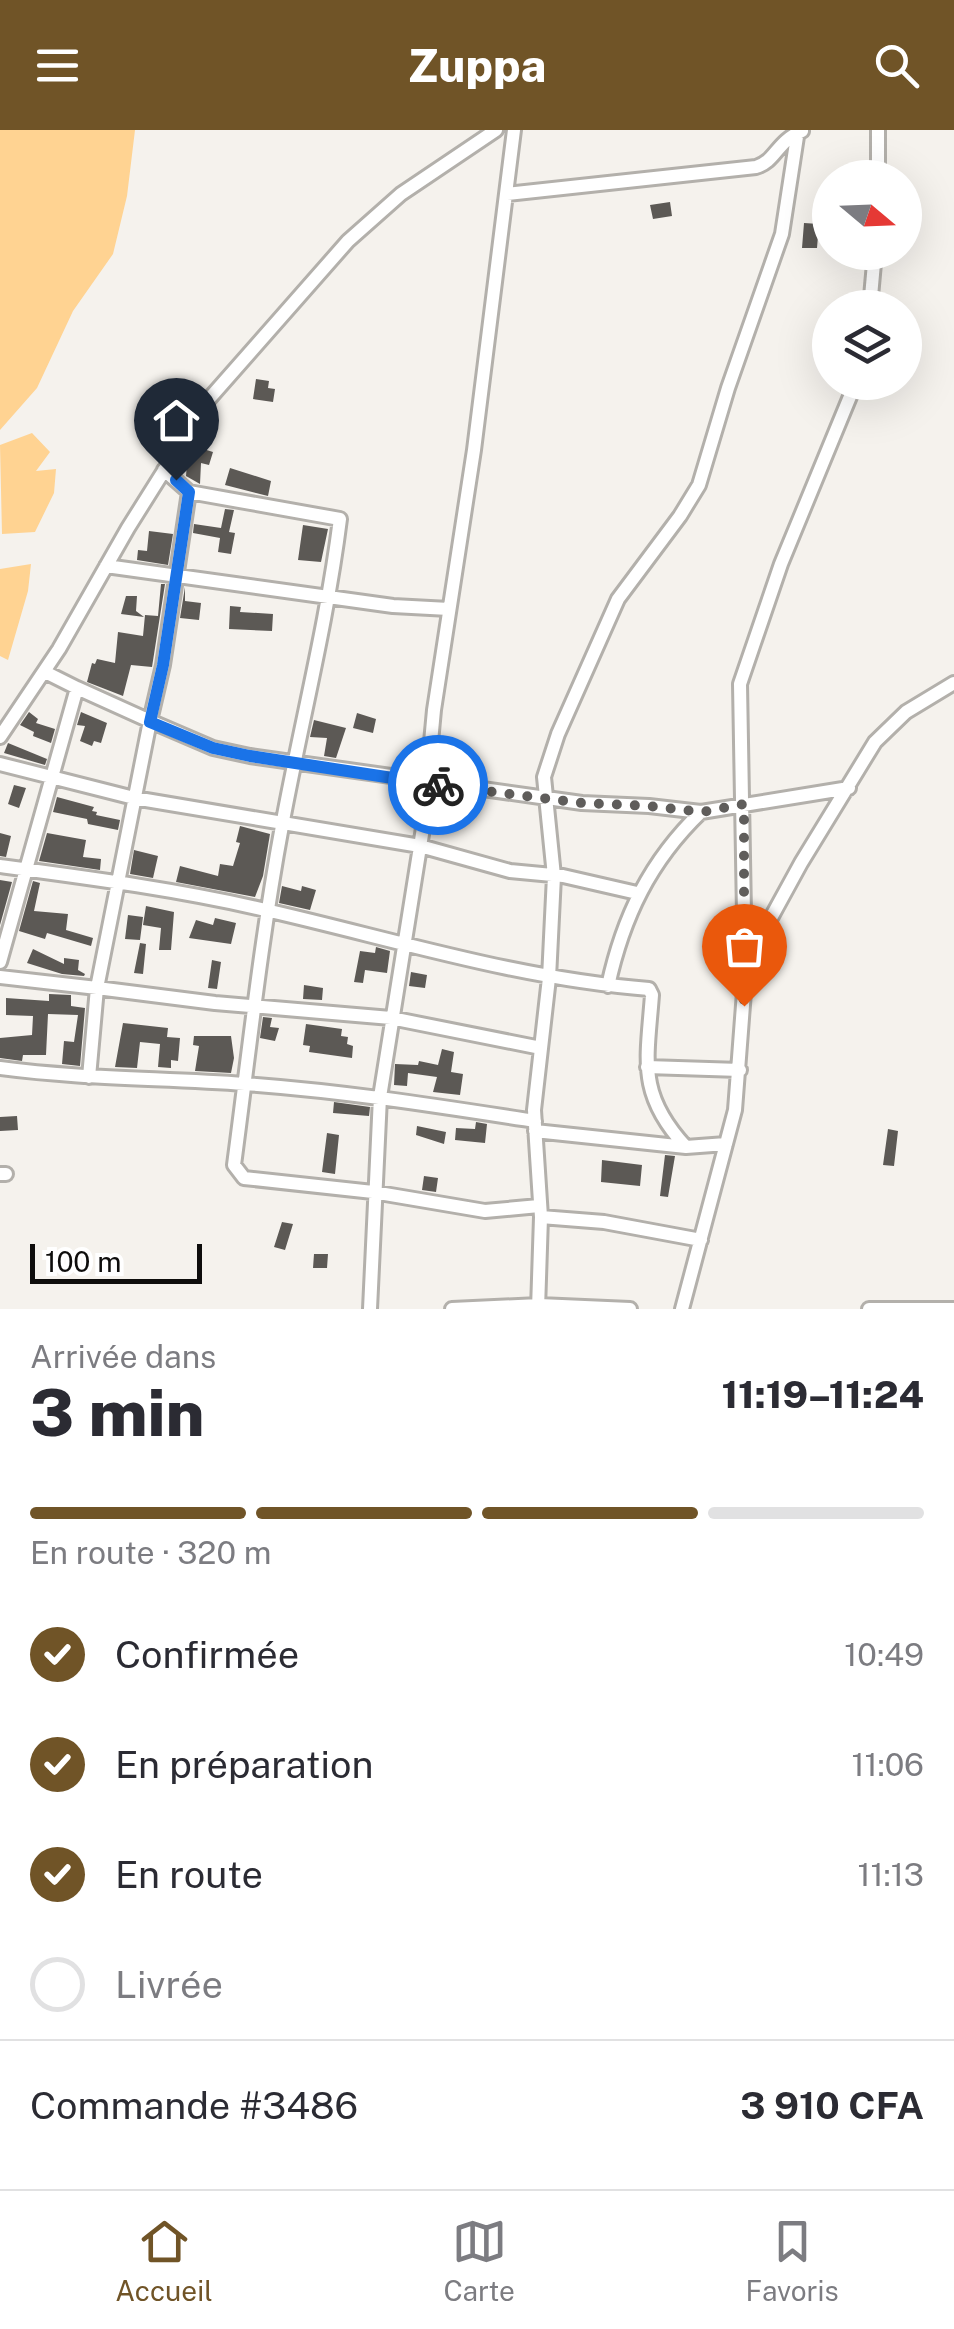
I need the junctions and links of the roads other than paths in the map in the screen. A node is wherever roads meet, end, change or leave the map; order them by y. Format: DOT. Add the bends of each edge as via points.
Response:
graph roads {
  1 [pos="496,130"];
  2 [pos="514,130"];
  3 [pos="878,130"];
  4 [pos="800,131"];
  5 [pos="878,160"];
  6 [pos="506,194"];
  7 [pos="849,400"];
  8 [pos="164,470"];
  9 [pos="189,492"];
  10 [pos="106,566"];
  11 [pos="177,576"];
  12 [pos="329,597"];
  13 [pos="449,609"];
  14 [pos="45,672"];
  15 [pos="954,683"];
  16 [pos="77,688"];
  17 [pos="150,722"];
  18 [pos="0,737"];
  19 [pos="296,763"];
  20 [pos="0,764"];
  21 [pos="49,779"];
  22 [pos="428,784"];
  23 [pos="849,788"];
  24 [pos="134,798"];
  25 [pos="547,798"];
  26 [pos="744,804"];
  27 [pos="702,812"];
  28 [pos="283,821"];
  29 [pos="420,846"];
  30 [pos="0,866"];
  31 [pos="24,867"];
  32 [pos="554,876"];
  33 [pos="117,881"];
  34 [pos="637,893"];
  35 [pos="267,910"];
  36 [pos="108,933"];
  37 [pos="125,936"];
  38 [pos="404,944"];
  39 [pos="0,962"];
  40 [pos="0,976"];
  41 [pos="549,978"];
  42 [pos="745,979"];
  43 [pos="608,986"];
  44 [pos="97,988"];
  45 [pos="252,1006"];
  46 [pos="391,1018"];
  47 [pos="541,1048"];
  48 [pos="647,1066"];
  49 [pos="0,1068"];
  50 [pos="740,1070"];
  51 [pos="89,1077"];
  52 [pos="244,1084"];
  53 [pos="380,1097"];
  54 [pos="535,1126"];
  55 [pos="726,1144"];
  56 [pos="686,1147"];
  57 [pos="373,1192"];
  58 [pos="540,1211"];
  59 [pos="701,1240"];
  60 [pos="539,1307"];
  61 [pos="456,1308"];
  62 [pos="370,1309"];
  63 [pos="630,1309"];
  64 [pos="682,1309"];
  65 [pos="869,1309"];
  66 [pos="954,1309"];
  1 -- 8 [label="street" via="401,194 348,240 209,399"];
  2 -- 6 [label="street"];
  3 -- 5 [label="street"];
  4 -- 6 [label="street" via="756,167"];
  4 -- 25 [label="street" via="782,234 704,469 692,500 618,600 558,734 544,777"];
  6 -- 13 [label="street"];
  7 -- 26 [label="street" via="740,684"];
  8 -- 9 [label="street"];
  8 -- 10 [label="street"];
  9 -- 11 [label="street"];
  9 -- 12 [label="street" via="340,519"];
  10 -- 11 [label="street"];
  10 -- 14 [label="street"];
  11 -- 12 [label="street"];
  11 -- 17 [label="street"];
  12 -- 13 [label="street"];
  12 -- 19 [label="street"];
  13 -- 22 [label="street"];
  14 -- 16 [label="street"];
  14 -- 18 [label="street"];
  15 -- 23 [label="street" via="889,726"];
  16 -- 17 [label="street"];
  16 -- 21 [label="street"];
  17 -- 19 [label="street" via="213,748"];
  17 -- 24 [label="street"];
  19 -- 22 [label="street"];
  19 -- 28 [label="street"];
  20 -- 21 [label="street"];
  21 -- 24 [label="street"];
  21 -- 31 [label="street"];
  22 -- 25 [label="street"];
  22 -- 29 [label="street"];
  23 -- 26 [label="street"];
  23 -- 42 [label="street" via="800,863"];
  24 -- 28 [label="street"];
  24 -- 33 [label="street"];
  25 -- 27 [label="street"];
  25 -- 32 [label="street"];
  26 -- 27 [label="street"];
  26 -- 42 [label="street"];
  27 -- 34 [label="street" via="674,838"];
  28 -- 29 [label="street"];
  28 -- 35 [label="street"];
  29 -- 32 [label="street" via="510,872"];
  29 -- 38 [label="street"];
  30 -- 31 [label="street"];
  31 -- 33 [label="street"];
  31 -- 39 [label="street"];
  32 -- 34 [label="street"];
  32 -- 41 [label="street"];
  33 -- 35 [label="street"];
  33 -- 36 [label="street"];
  34 -- 43 [label="street"];
  35 -- 38 [label="street"];
  35 -- 45 [label="street"];
  36 -- 37 [label="street"];
  36 -- 44 [label="street"];
  38 -- 41 [label="street"];
  38 -- 46 [label="street"];
  40 -- 44 [label="street"];
  41 -- 43 [label="street"];
  41 -- 47 [label="street"];
  42 -- 50 [label="street"];
  43 -- 48 [label="street" via="652,991"];
  44 -- 45 [label="street"];
  44 -- 51 [label="street"];
  45 -- 46 [label="street"];
  45 -- 52 [label="street"];
  46 -- 47 [label="street"];
  46 -- 53 [label="street"];
  47 -- 54 [label="street"];
  48 -- 50 [label="street"];
  48 -- 56 [label="street" via="657,1109"];
  49 -- 51 [label="street"];
  50 -- 55 [label="street"];
  51 -- 52 [label="street"];
  52 -- 53 [label="street"];
  52 -- 57 [label="street" via="236,1172"];
  53 -- 54 [label="street"];
  53 -- 57 [label="street"];
  54 -- 56 [label="street"];
  54 -- 58 [label="street"];
  55 -- 56 [label="street"];
  55 -- 59 [label="street"];
  57 -- 58 [label="street" via="485,1211"];
  57 -- 62 [label="street"];
  58 -- 59 [label="street"];
  58 -- 60 [label="street"];
  59 -- 64 [label="street"];
  60 -- 61 [label="street"];
  60 -- 63 [label="street"];
  65 -- 66 [label="street"];
}
